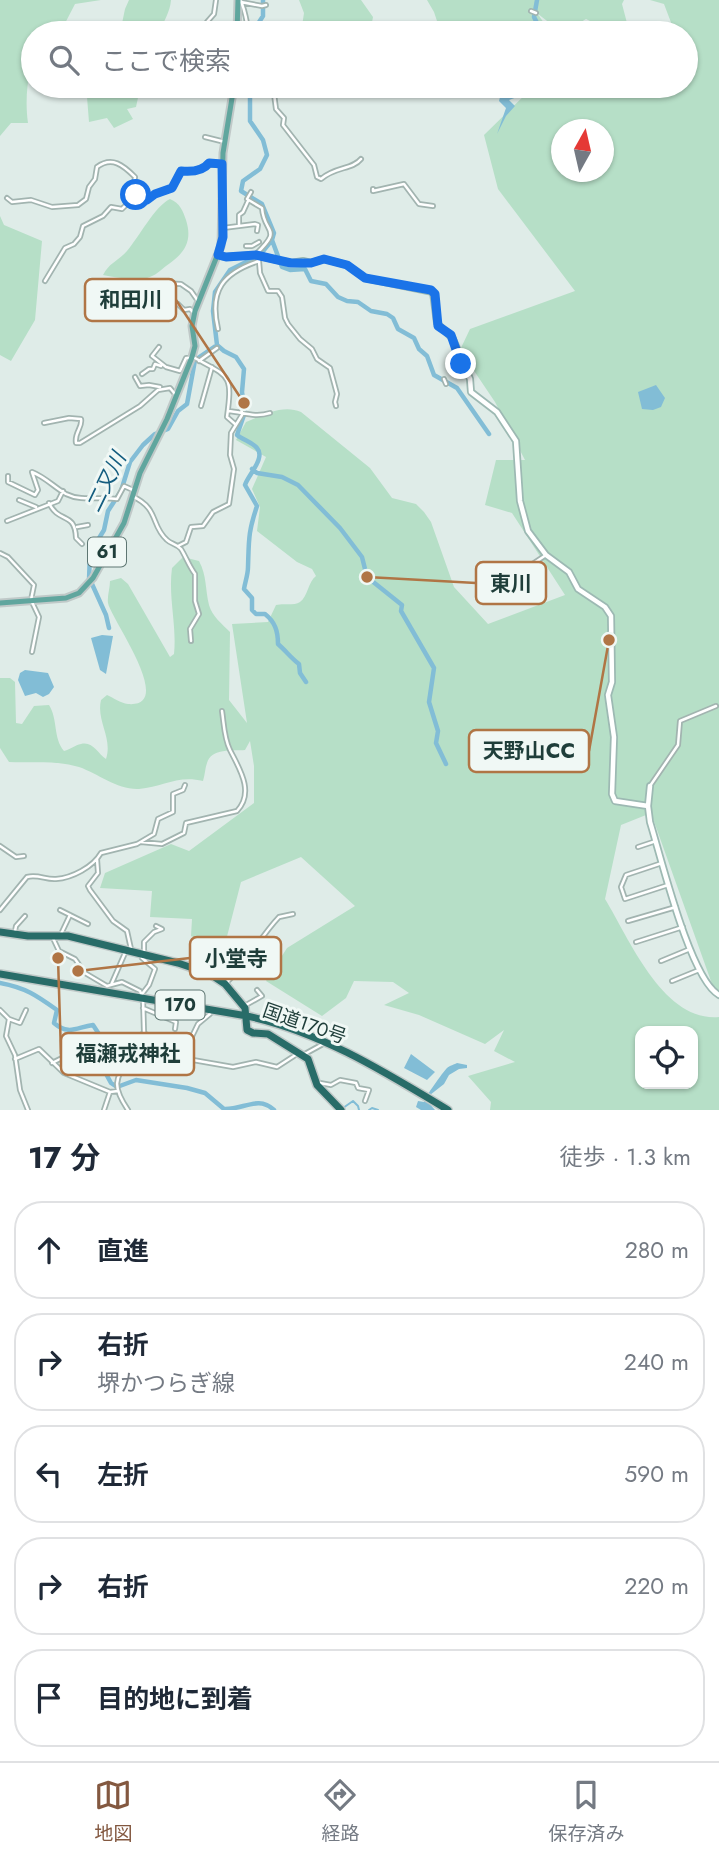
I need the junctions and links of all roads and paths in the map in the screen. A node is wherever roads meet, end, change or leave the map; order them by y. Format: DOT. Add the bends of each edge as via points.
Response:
graph roads {
  1 [pos="216,0"];
  2 [pos="240,1"];
  3 [pos="267,5"];
  4 [pos="531,11"];
  5 [pos="536,13"];
  6 [pos="208,21"];
  7 [pos="238,21"];
  8 [pos="246,21"];
  9 [pos="232,98"];
  10 [pos="275,98"];
  11 [pos="205,136"];
  12 [pos="225,142"];
  13 [pos="362,159"];
  14 [pos="222,164"];
  15 [pos="373,189"];
  16 [pos="251,192"];
  17 [pos="136,195"];
  18 [pos="7,198"];
  19 [pos="248,200"];
  20 [pos="433,205"];
  21 [pos="258,225"];
  22 [pos="239,226"];
  23 [pos="270,227"];
  24 [pos="223,228"];
  25 [pos="257,231"];
  26 [pos="259,242"];
  27 [pos="246,246"];
  28 [pos="252,246"];
  29 [pos="218,255"];
  30 [pos="257,257"];
  31 [pos="44,281"];
  32 [pos="198,301"];
  33 [pos="178,304"];
  34 [pos="119,306"];
  35 [pos="194,313"];
  36 [pos="218,329"];
  37 [pos="159,347"];
  38 [pos="217,348"];
  39 [pos="192,357"];
  40 [pos="199,360"];
  41 [pos="166,367"];
  42 [pos="212,367"];
  43 [pos="142,374"];
  44 [pos="135,377"];
  45 [pos="444,379"];
  46 [pos="446,384"];
  47 [pos="161,388"];
  48 [pos="176,398"];
  49 [pos="241,401"];
  50 [pos="201,406"];
  51 [pos="336,407"];
  52 [pos="228,411"];
  53 [pos="243,413"];
  54 [pos="270,413"];
  55 [pos="44,424"];
  56 [pos="235,424"];
  57 [pos="8,476"];
  58 [pos="62,491"];
  59 [pos="133,494"];
  60 [pos="19,500"];
  61 [pos="49,503"];
  62 [pos="37,508"];
  63 [pos="7,521"];
  64 [pos="88,525"];
  65 [pos="77,527"];
  66 [pos="82,544"];
  67 [pos="178,546"];
  68 [pos="0,553"];
  69 [pos="546,555"];
  70 [pos="525,569"];
  71 [pos="31,600"];
  72 [pos="0,603"];
  73 [pos="191,641"];
  74 [pos="32,652"];
  75 [pos="716,706"];
  76 [pos="222,711"];
  77 [pos="185,785"];
  78 [pos="650,786"];
  79 [pos="648,806"];
  80 [pos="656,841"];
  81 [pos="141,842"];
  82 [pos="0,846"];
  83 [pos="638,848"];
  84 [pos="24,856"];
  85 [pos="97,859"];
  86 [pos="662,863"];
  87 [pos="669,884"];
  88 [pos="676,907"];
  89 [pos="0,910"];
  90 [pos="60,910"];
  91 [pos="70,915"];
  92 [pos="293,915"];
  93 [pos="25,916"];
  94 [pos="628,922"];
  95 [pos="88,924"];
  96 [pos="156,926"];
  97 [pos="683,928"];
  98 [pos="0,932"];
  99 [pos="14,934"];
  100 [pos="52,936"];
  101 [pos="61,936"];
  102 [pos="636,942"];
  103 [pos="258,943"];
  104 [pos="691,949"];
  105 [pos="126,950"];
  106 [pos="140,954"];
  107 [pos="662,961"];
  108 [pos="275,963"];
  109 [pos="700,970"];
  110 [pos="0,976"];
  111 [pos="673,981"];
  112 [pos="225,984"];
  113 [pos="111,985"];
  114 [pos="257,990"];
  115 [pos="719,995"];
  116 [pos="143,1000"];
  117 [pos="244,1007"];
  118 [pos="0,1010"];
  119 [pos="26,1010"];
  120 [pos="210,1014"];
  121 [pos="246,1018"];
  122 [pos="9,1019"];
  123 [pos="175,1029"];
  124 [pos="144,1032"];
  125 [pos="323,1044"];
  126 [pos="135,1053"];
  127 [pos="301,1054"];
  128 [pos="183,1055"];
  129 [pos="353,1057"];
  130 [pos="15,1059"];
  131 [pos="52,1063"];
  132 [pos="162,1065"];
  133 [pos="317,1085"];
  134 [pos="118,1090"];
  135 [pos="110,1092"];
  136 [pos="365,1101"];
  137 [pos="29,1110"];
  138 [pos="104,1110"];
  139 [pos="128,1110"];
  140 [pos="340,1110"];
  141 [pos="448,1110"];
  1 -- 6 [label="street"];
  2 -- 3 [label="street"];
  2 -- 7 [label="main road"];
  2 -- 8 [label="street"];
  4 -- 5 [label="street"];
  9 -- 12 [label="main road, 61"];
  10 -- 13 [label="street" via="283,125 314,165 317,177"];
  11 -- 12 [label="street"];
  12 -- 14 [label="main road, 61"];
  14 -- 17 [label="street" via="181,171 172,188 147,200"];
  14 -- 24 [label="main road, 61"];
  15 -- 20 [label="street" via="404,184 419,204"];
  16 -- 19 [label="street"];
  17 -- 18 [label="street" via="135,177 111,160 97,167 86,199 78,205 52,207"];
  17 -- 31 [label="street" via="124,208 111,207 83,226 80,237 65,248"];
  19 -- 22 [label="street" via="239,215"];
  19 -- 23 [label="street" via="262,208"];
  21 -- 22 [label="street"];
  21 -- 23 [label="street"];
  21 -- 25 [label="street"];
  22 -- 24 [label="street"];
  23 -- 30 [label="street" via="271,236"];
  24 -- 29 [label="main road, 61"];
  26 -- 28 [label="street"];
  27 -- 28 [label="street"];
  28 -- 30 [label="street"];
  29 -- 30 [label="street"];
  29 -- 32 [label="main road, 61"];
  30 -- 36 [label="street" via="234,270 219,288"];
  30 -- 51 [label="street" via="268,290 278,291 282,297 288,324 330,368"];
  30 -- 69 [label="street" via="291,263 324,259 347,265 365,278 433,292 438,326 453,339 471,392 497,412 516,441 523,515 528,531"];
  32 -- 34 [label="street" via="181,284 158,282"];
  32 -- 35 [label="main road, 61"];
  33 -- 35 [label="street"];
  35 -- 39 [label="main road, 61"];
  37 -- 41 [label="street" via="152,356"];
  38 -- 40 [label="street"];
  39 -- 40 [label="street"];
  39 -- 41 [label="street" via="186,358 180,371"];
  39 -- 48 [label="main road, 61"];
  40 -- 42 [label="street"];
  41 -- 43 [label="street" via="155,364"];
  42 -- 50 [label="street"];
  42 -- 52 [label="street" via="230,383"];
  44 -- 47 [label="street" via="140,386"];
  45 -- 46 [label="street"];
  47 -- 48 [label="street" via="170,388"];
  47 -- 55 [label="street" via="80,443 75,438 82,419"];
  48 -- 59 [label="main road, 61"];
  49 -- 53 [label="street"];
  52 -- 53 [label="street"];
  52 -- 56 [label="street" via="227,417"];
  53 -- 54 [label="street"];
  53 -- 56 [label="street"];
  56 -- 67 [label="street" via="229,504 213,512 203,526 191,527 186,542"];
  57 -- 58 [label="street" via="8,482 35,495 38,490 32,472"];
  58 -- 59 [label="street" via="85,499 117,499 124,486"];
  58 -- 61 [label="street" via="58,501"];
  59 -- 67 [label="street" via="148,506 165,539"];
  59 -- 71 [label="main road, 61" via="124,523 89,584 66,598"];
  60 -- 62 [label="street"];
  61 -- 62 [label="street"];
  61 -- 65 [label="street"];
  62 -- 63 [label="street"];
  64 -- 65 [label="street"];
  65 -- 66 [label="street" via="76,538"];
  67 -- 73 [label="street" via="197,579 199,614 190,629"];
  68 -- 71 [label="street" via="34,585"];
  69 -- 70 [label="street"];
  69 -- 79 [label="street" via="611,616 612,794 615,801"];
  71 -- 72 [label="main road, 61"];
  71 -- 74 [label="street" via="39,617"];
  75 -- 78 [label="street" via="680,721 678,744"];
  76 -- 81 [label="street" via="230,749 244,776 240,808 186,823 184,832 162,844"];
  77 -- 81 [label="street" via="173,794 173,812 158,819 154,834"];
  78 -- 79 [label="street"];
  79 -- 80 [label="street"];
  80 -- 83 [label="street"];
  80 -- 86 [label="street"];
  81 -- 85 [label="street" via="100,853"];
  82 -- 84 [label="street"];
  85 -- 89 [label="street" via="78,873 57,880 27,877"];
  85 -- 106 [label="street" via="98,873 88,886 113,921 126,930 130,948"];
  86 -- 87 [label="street"];
  86 -- 87 [label="street" via="626,875 621,887 625,899"];
  87 -- 88 [label="street"];
  88 -- 94 [label="street"];
  88 -- 97 [label="street"];
  90 -- 91 [label="street"];
  91 -- 95 [label="street"];
  91 -- 101 [label="street"];
  92 -- 103 [label="street" via="279,917"];
  93 -- 99 [label="street"];
  96 -- 106 [label="street" via="162,929 144,942"];
  97 -- 102 [label="street"];
  97 -- 104 [label="street"];
  98 -- 99 [label="highway, 国道170号 / 170"];
  99 -- 100 [label="highway, 国道170号 / 170"];
  100 -- 101 [label="highway, 国道170号 / 170"];
  100 -- 113 [label="street" via="59,951 75,959 85,973"];
  101 -- 105 [label="highway, 国道170号 / 170"];
  103 -- 108 [label="street" via="278,952"];
  103 -- 112 [label="street"];
  104 -- 107 [label="street"];
  104 -- 109 [label="street"];
  105 -- 106 [label="highway, 国道170号 / 170"];
  105 -- 113 [label="street"];
  106 -- 112 [label="highway, 国道170号 / 170" via="210,974"];
  106 -- 116 [label="street" via="155,969"];
  109 -- 111 [label="street"];
  109 -- 115 [label="street"];
  110 -- 116 [label="highway, 国道170号 / 170"];
  112 -- 117 [label="highway, 国道170号 / 170"];
  113 -- 116 [label="street" via="122,982"];
  114 -- 117 [label="street" via="262,996"];
  116 -- 120 [label="highway, 国道170号 / 170"];
  116 -- 121 [label="highway, 国道170号 / 170"];
  116 -- 123 [label="street" via="176,1022"];
  116 -- 124 [label="street"];
  117 -- 121 [label="highway, 国道170号 / 170"];
  118 -- 122 [label="street"];
  119 -- 122 [label="street" via="20,1023"];
  120 -- 121 [label="highway, 国道170号 / 170"];
  120 -- 128 [label="street" via="198,1024"];
  121 -- 125 [label="highway, 国道170号 / 170"];
  121 -- 127 [label="highway, 国道170号 / 170" via="250,1032 268,1034"];
  121 -- 129 [label="highway, 国道170号 / 170" via="301,1031"];
  122 -- 130 [label="street" via="6,1036"];
  124 -- 126 [label="street"];
  124 -- 128 [label="street" via="152,1042"];
  125 -- 127 [label="street"];
  125 -- 129 [label="highway, 国道170号 / 170"];
  126 -- 131 [label="street" via="126,1061 110,1050 80,1049"];
  126 -- 132 [label="street"];
  126 -- 134 [label="street" via="118,1073"];
  127 -- 128 [label="street" via="273,1067 256,1062 233,1067"];
  127 -- 133 [label="highway, 国道170号" via="308,1059"];
  129 -- 141 [label="highway, 国道170号 / 170"];
  130 -- 131 [label="street" via="39,1049"];
  130 -- 137 [label="street"];
  131 -- 135 [label="street" via="64,1073"];
  133 -- 136 [label="street" via="340,1080 356,1083 369,1090"];
  133 -- 140 [label="highway, 国道170号"];
  134 -- 135 [label="street"];
  134 -- 139 [label="street"];
  135 -- 138 [label="street"];
}
